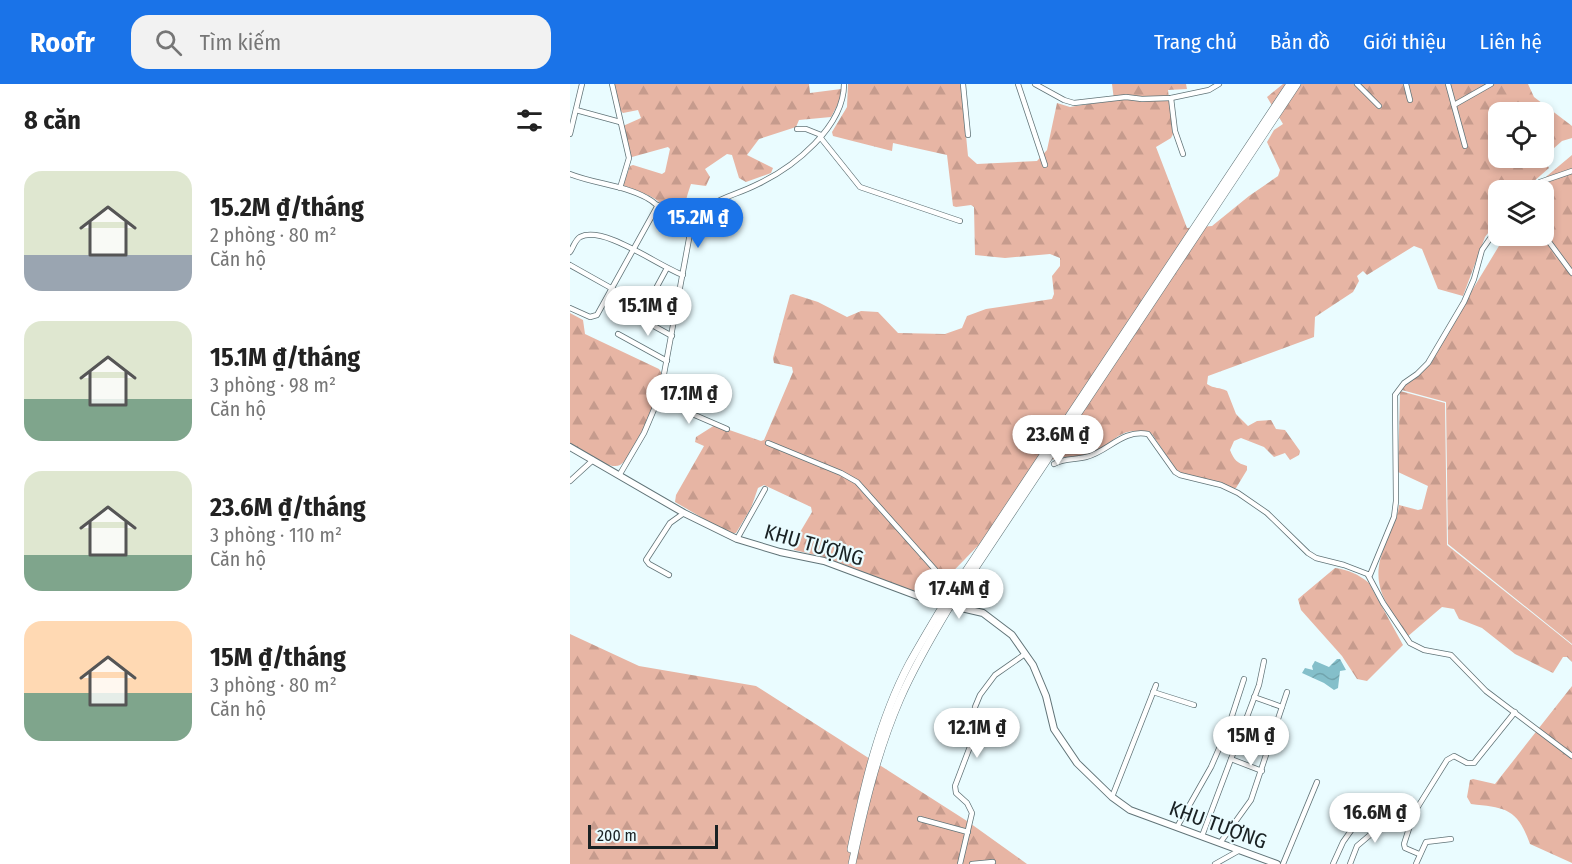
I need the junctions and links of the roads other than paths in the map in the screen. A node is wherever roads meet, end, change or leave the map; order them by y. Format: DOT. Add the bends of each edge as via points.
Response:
graph roads {
  1 [pos="582,84"];
  2 [pos="612,84"];
  3 [pos="844,84"];
  4 [pos="963,84"];
  5 [pos="1018,84"];
  6 [pos="1035,84"];
  7 [pos="1219,84"];
  8 [pos="1303,84"];
  9 [pos="1357,84"];
  10 [pos="1406,84"];
  11 [pos="1448,84"];
  12 [pos="1491,84"];
  13 [pos="1294,85"];
  14 [pos="1171,98"];
  15 [pos="1410,100"];
  16 [pos="1454,105"];
  17 [pos="1379,106"];
  18 [pos="576,110"];
  19 [pos="620,122"];
  20 [pos="797,129"];
  21 [pos="570,134"];
  22 [pos="968,135"];
  23 [pos="820,136"];
  24 [pos="1465,146"];
  25 [pos="1183,154"];
  26 [pos="1045,165"];
  27 [pos="1572,171"];
  28 [pos="570,174"];
  29 [pos="1546,180"];
  30 [pos="620,188"];
  31 [pos="658,205"];
  32 [pos="960,221"];
  33 [pos="690,234"];
  34 [pos="1488,241"];
  35 [pos="1552,246"];
  36 [pos="632,249"];
  37 [pos="570,252"];
  38 [pos="570,265"];
  39 [pos="667,268"];
  40 [pos="1572,273"];
  41 [pos="683,274"];
  42 [pos="611,288"];
  43 [pos="570,308"];
  44 [pos="652,325"];
  45 [pos="618,334"];
  46 [pos="672,336"];
  47 [pos="667,361"];
  48 [pos="656,403"];
  49 [pos="727,429"];
  50 [pos="768,443"];
  51 [pos="570,447"];
  52 [pos="593,460"];
  53 [pos="1054,464"];
  54 [pos="620,474"];
  55 [pos="570,481"];
  56 [pos="765,489"];
  57 [pos="684,513"];
  58 [pos="737,539"];
  59 [pos="669,575"];
  60 [pos="1368,575"];
  61 [pos="944,604"];
  62 [pos="1025,654"];
  63 [pos="1264,661"];
  64 [pos="1244,679"];
  65 [pos="1156,685"];
  66 [pos="1153,692"];
  67 [pos="1287,692"];
  68 [pos="1254,697"];
  69 [pos="1194,705"];
  70 [pos="1282,707"];
  71 [pos="1515,712"];
  72 [pos="1572,756"];
  73 [pos="1231,759"];
  74 [pos="1262,771"];
  75 [pos="1317,782"];
  76 [pos="1112,797"];
  77 [pos="1383,813"];
  78 [pos="1360,818"];
  79 [pos="1390,818"];
  80 [pos="920,819"];
  81 [pos="1177,827"];
  82 [pos="1408,830"];
  83 [pos="968,832"];
  84 [pos="1202,836"];
  85 [pos="1451,839"];
  86 [pos="1220,843"];
  87 [pos="1240,850"];
  88 [pos="1419,854"];
  89 [pos="993,862"];
  90 [pos="848,864"];
  91 [pos="852,864"];
  92 [pos="960,864"];
  93 [pos="972,864"];
  94 [pos="1215,864"];
  95 [pos="1277,864"];
  96 [pos="1283,864"];
  97 [pos="1333,864"];
  98 [pos="1350,864"];
  99 [pos="1416,864"];
  1 -- 18 [label="street"];
  2 -- 19 [label="street"];
  3 -- 23 [label="street" via="843,100"];
  4 -- 22 [label="street"];
  5 -- 26 [label="street"];
  6 -- 14 [label="street" via="1070,103 1126,97"];
  7 -- 14 [label="street"];
  8 -- 13 [label="street"];
  9 -- 17 [label="street"];
  10 -- 15 [label="street"];
  11 -- 16 [label="street"];
  12 -- 16 [label="street"];
  13 -- 61 [label="main road"];
  14 -- 25 [label="street" via="1175,131"];
  16 -- 24 [label="street"];
  18 -- 19 [label="street"];
  18 -- 21 [label="street"];
  19 -- 30 [label="street" via="629,159"];
  20 -- 23 [label="street"];
  23 -- 32 [label="street" via="860,187"];
  23 -- 33 [label="street" via="797,162 707,206"];
  27 -- 29 [label="street"];
  28 -- 30 [label="street"];
  30 -- 31 [label="street" via="643,195"];
  31 -- 33 [label="street" via="679,230"];
  31 -- 36 [label="street"];
  33 -- 41 [label="street"];
  34 -- 60 [label="street" via="1464,302 1428,363 1395,395 1394,517 1372,574"];
  35 -- 40 [label="street"];
  36 -- 37 [label="street" via="607,237 586,236 578,238"];
  36 -- 39 [label="street"];
  36 -- 42 [label="street"];
  38 -- 42 [label="street"];
  39 -- 41 [label="street"];
  39 -- 42 [label="street" via="645,308"];
  41 -- 46 [label="street"];
  42 -- 43 [label="street" via="594,317"];
  44 -- 46 [label="street"];
  45 -- 47 [label="street"];
  46 -- 47 [label="street"];
  47 -- 48 [label="street"];
  48 -- 49 [label="street"];
  48 -- 54 [label="street"];
  50 -- 61 [label="street" via="857,482 939,574 944,582"];
  51 -- 52 [label="street, KHU TƯỢNG"];
  52 -- 54 [label="street, KHU TƯỢNG"];
  52 -- 55 [label="street"];
  53 -- 60 [label="street" via="1087,457 1129,435 1148,434 1175,472 1238,493 1267,513 1308,553"];
  54 -- 57 [label="street, KHU TƯỢNG"];
  56 -- 58 [label="street"];
  57 -- 58 [label="street, KHU TƯỢNG"];
  57 -- 59 [label="street" via="670,524 646,560"];
  58 -- 61 [label="street, KHU TƯỢNG" via="824,561"];
  60 -- 71 [label="street" via="1405,639 1415,647 1451,655 1486,691"];
  61 -- 62 [label="street, KHU TƯỢNG" via="983,613 1012,635"];
  61 -- 90 [label="main road" via="894,699 875,751"];
  61 -- 91 [label="main road" via="899,701 880,753"];
  62 -- 76 [label="street, KHU TƯỢNG" via="1040,677 1057,735 1077,763"];
  62 -- 83 [label="street" via="995,675 975,707 971,744 955,786 972,813"];
  63 -- 68 [label="street"];
  64 -- 81 [label="street" via="1212,766"];
  65 -- 66 [label="street"];
  66 -- 69 [label="street"];
  66 -- 76 [label="street"];
  67 -- 70 [label="street"];
  68 -- 70 [label="street"];
  68 -- 73 [label="street"];
  70 -- 74 [label="street"];
  71 -- 72 [label="street"];
  71 -- 82 [label="street" via="1474,763 1456,756 1447,760 1414,813"];
  73 -- 74 [label="street"];
  73 -- 84 [label="street"];
  74 -- 86 [label="street" via="1251,800"];
  75 -- 96 [label="street"];
  76 -- 81 [label="street, KHU TƯỢNG" via="1130,810"];
  77 -- 79 [label="street"];
  78 -- 97 [label="street"];
  79 -- 82 [label="street"];
  79 -- 98 [label="street" via="1357,846"];
  80 -- 83 [label="street"];
  81 -- 84 [label="street, KHU TƯỢNG"];
  82 -- 88 [label="street" via="1404,847"];
  83 -- 92 [label="street"];
  84 -- 86 [label="street, KHU TƯỢNG"];
  85 -- 88 [label="street" via="1426,842"];
  86 -- 87 [label="street, KHU TƯỢNG"];
  87 -- 94 [label="street"];
  87 -- 95 [label="street, KHU TƯỢNG"];
  88 -- 99 [label="street"];
  89 -- 93 [label="street"];
}
